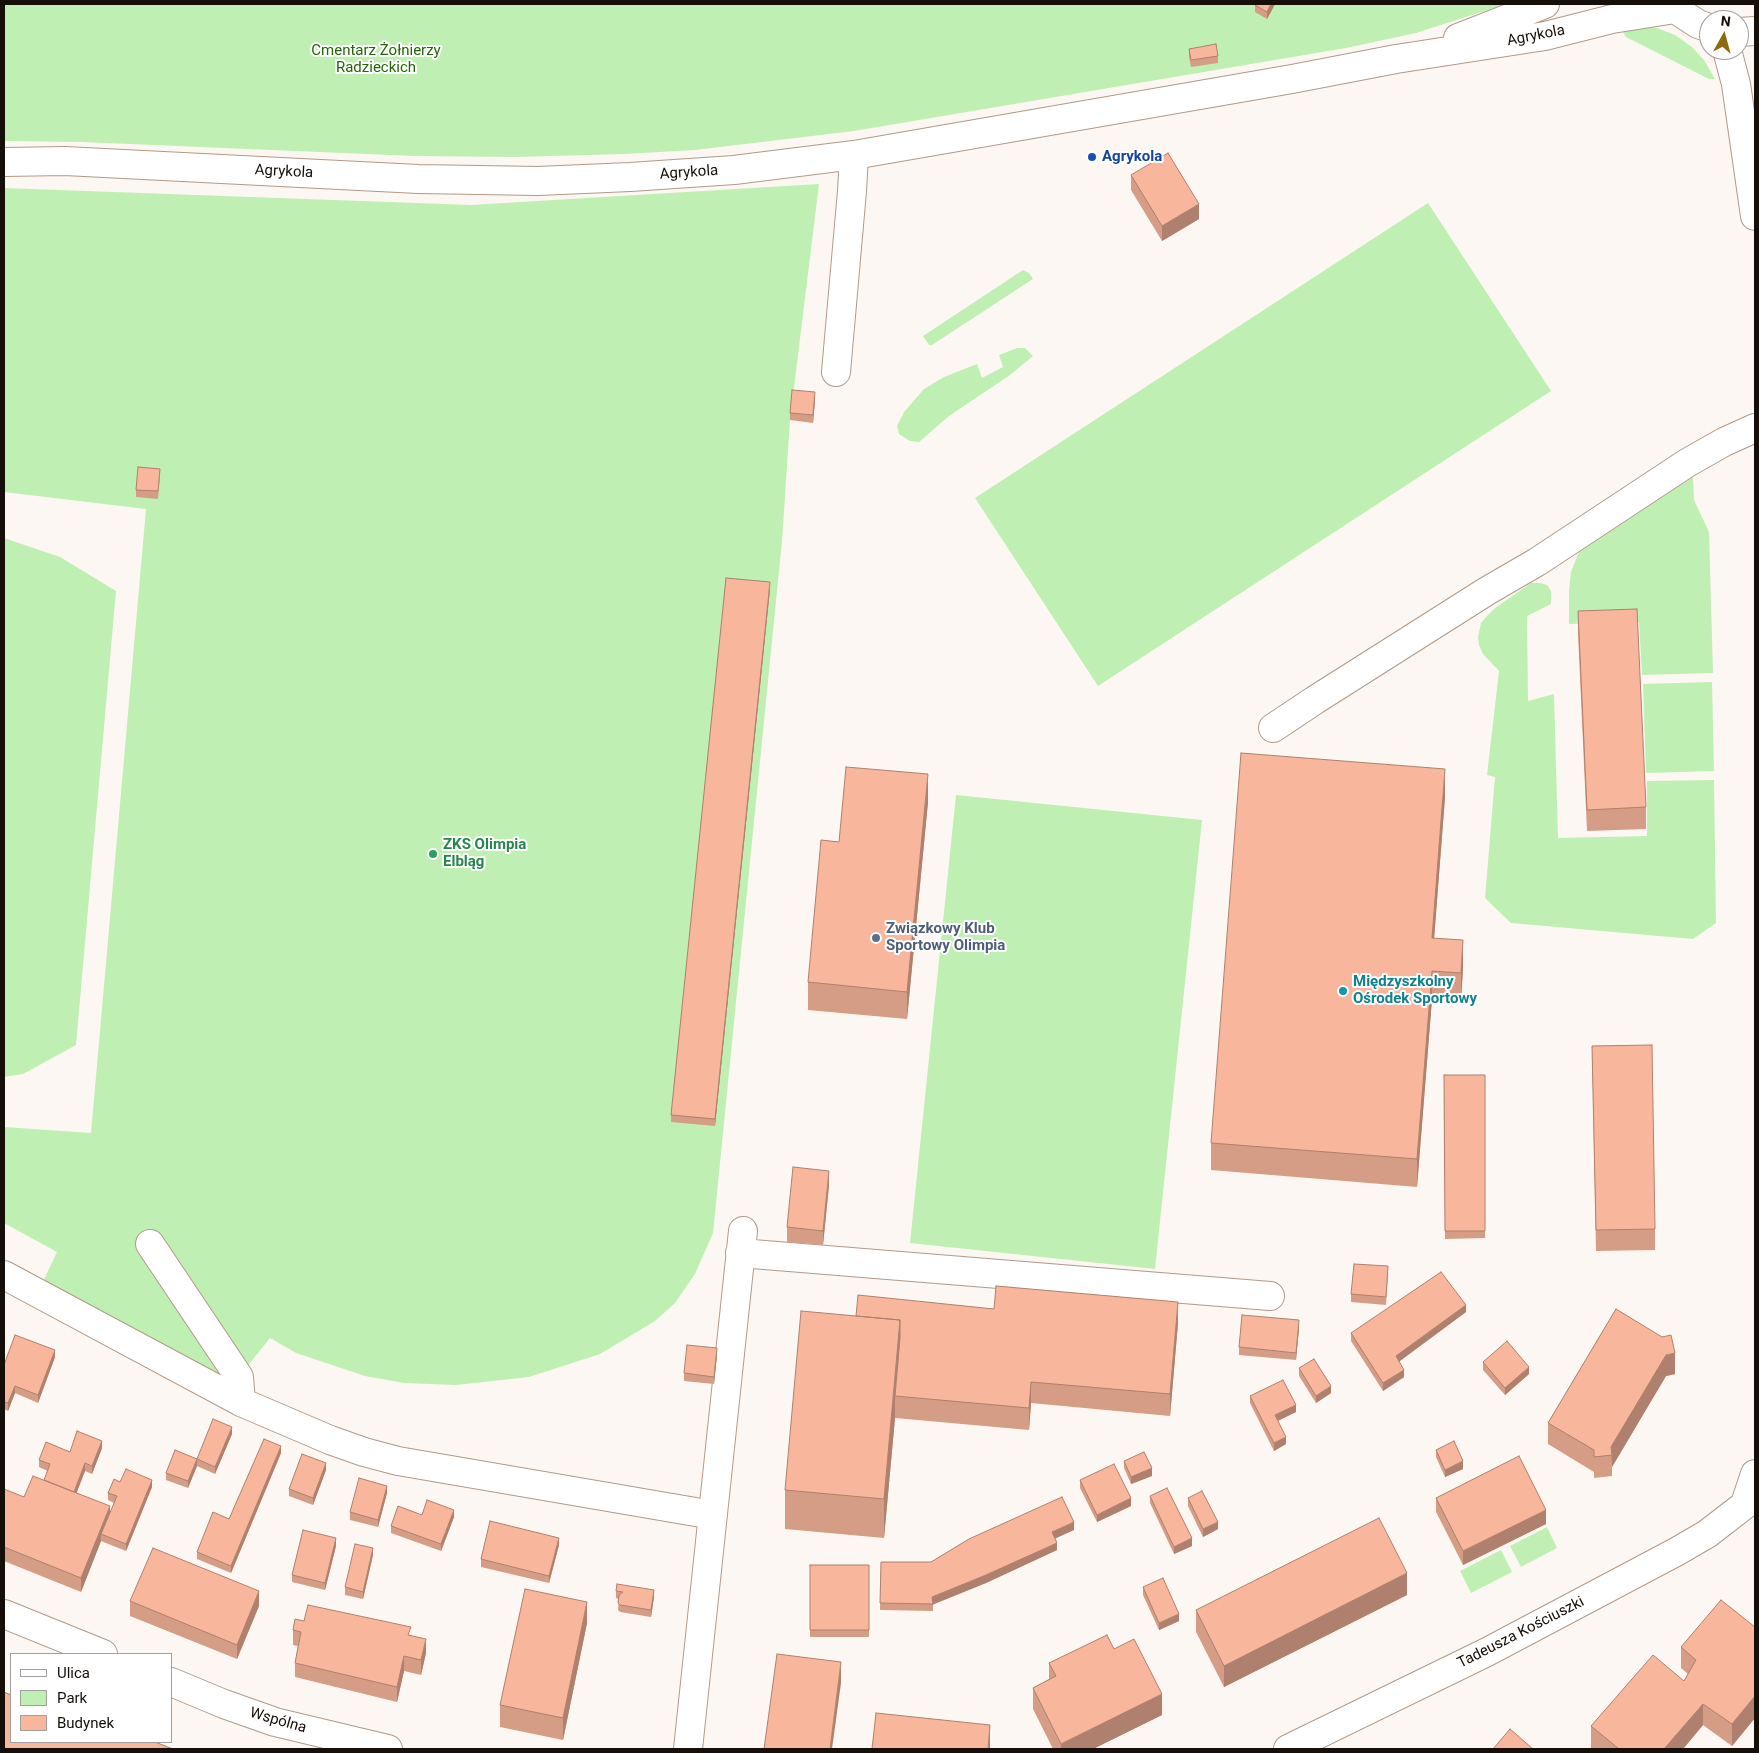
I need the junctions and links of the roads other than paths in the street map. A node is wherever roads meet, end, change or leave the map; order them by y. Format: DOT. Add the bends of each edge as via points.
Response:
graph roads {
  1 [pos="1545,4"];
  2 [pos="1673,6"];
  3 [pos="1699,24"];
  4 [pos="1396,60"];
  5 [pos="1730,60"];
  6 [pos="854,155"];
  7 [pos="4,162"];
  8 [pos="1755,216"];
  9 [pos="836,372"];
  10 [pos="1755,428"];
  11 [pos="1273,728"];
  12 [pos="150,1244"];
  13 [pos="4,1274"];
  14 [pos="1270,1296"];
  15 [pos="241,1402"];
  16 [pos="1755,1474"];
  17 [pos="1750,1501"];
  18 [pos="713,1515"];
  19 [pos="4,1614"];
  20 [pos="100,1653"];
  21 [pos="172,1682"];
  22 [pos="388,1749"];
  23 [pos="688,1749"];
  24 [pos="1288,1749"];
  1 -- 4 [label="street, Agrykola"];
  2 -- 3 [label="street"];
  2 -- 4 [label="street, Agrykola" via="1545,36"];
  4 -- 6 [label="street, Agrykola"];
  5 -- 8 [label="street"];
  6 -- 7 [label="street, Agrykola" via="734,170 538,181"];
  6 -- 9 [label="street"];
  10 -- 11 [label="street" via="1688,463"];
  12 -- 15 [label="street" via="239,1377"];
  13 -- 15 [label="street"];
  14 -- 18 [label="street" via="741,1242"];
  15 -- 18 [label="street" via="330,1440 398,1461"];
  16 -- 17 [label="street, Tadeusza Kościuszki"];
  17 -- 24 [label="street, Tadeusza Kościuszki" via="1707,1534 1676,1552 1487,1652"];
  18 -- 23 [label="street"];
  19 -- 20 [label="street"];
  21 -- 22 [label="street, Wspólna" via="275,1722"];
}
